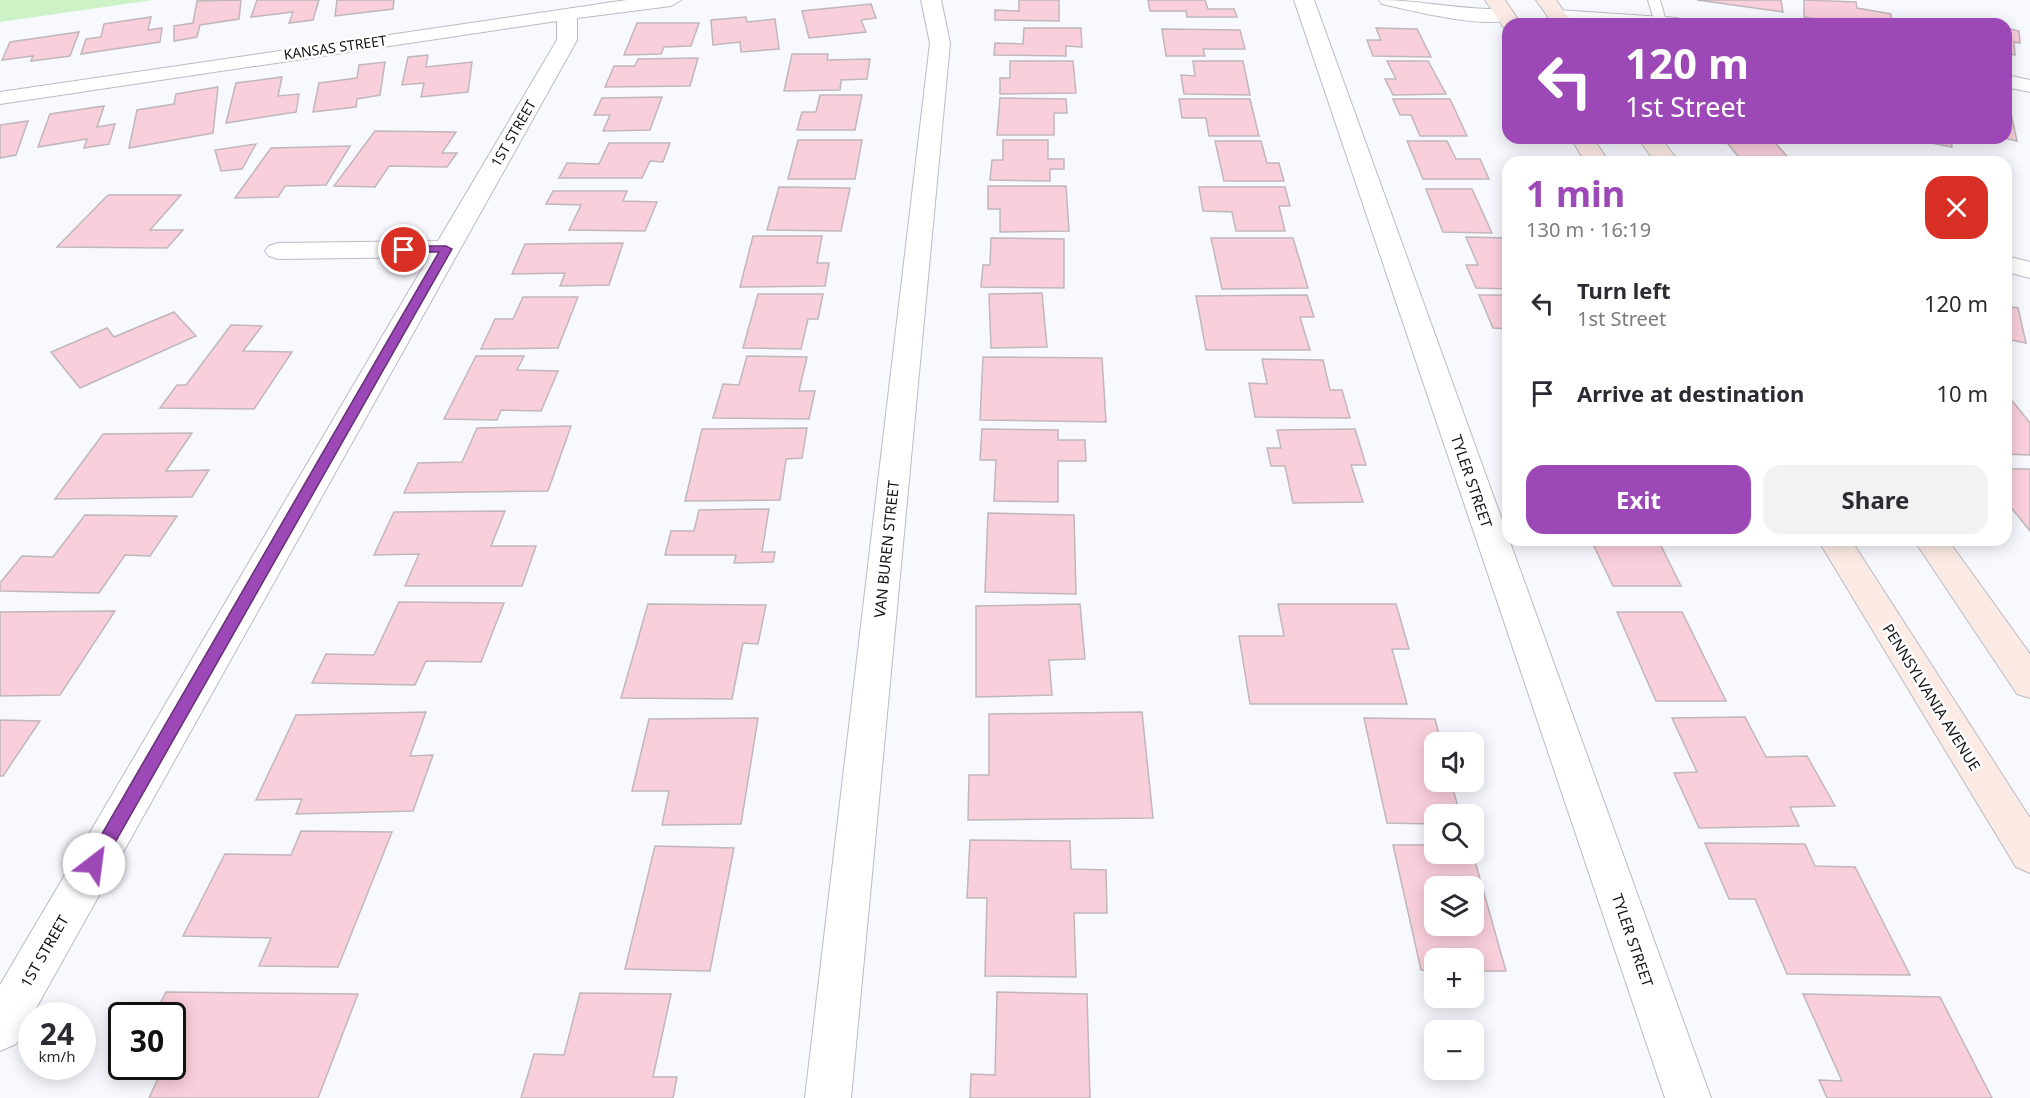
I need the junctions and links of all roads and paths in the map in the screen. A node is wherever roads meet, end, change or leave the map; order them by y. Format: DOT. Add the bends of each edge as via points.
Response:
graph roads {
  1 [pos="671,0"];
  2 [pos="931,0"];
  3 [pos="1304,0"];
  4 [pos="1389,0"];
  5 [pos="1654,0"];
  6 [pos="567,13"];
  7 [pos="1504,13"];
  8 [pos="1556,13"];
  9 [pos="1612,18"];
  10 [pos="1666,18"];
  11 [pos="2012,82"];
  12 [pos="2030,86"];
  13 [pos="0,98"];
  14 [pos="446,249"];
  15 [pos="278,251"];
  16 [pos="2012,266"];
  17 [pos="2030,270"];
  18 [pos="1838,546"];
  19 [pos="1934,546"];
  20 [pos="2030,683"];
  21 [pos="2030,854"];
  22 [pos="0,1028"];
  23 [pos="828,1098"];
  24 [pos="1688,1098"];
  1 -- 6 [label="street, KANSAS STREET"];
  2 -- 23 [label="street, VAN BUREN STREET" via="940,43"];
  3 -- 24 [label="street, TYLER STREET"];
  4 -- 7 [label="street" via="1448,14"];
  5 -- 10 [label="lane"];
  6 -- 13 [label="street, KANSAS STREET"];
  6 -- 14 [label="street, 1ST STREET" via="567,40"];
  8 -- 9 [label="street"];
  11 -- 12 [label="street"];
  14 -- 15 [label="street"];
  14 -- 22 [label="street, 1ST STREET"];
  16 -- 17 [label="street"];
  18 -- 21 [label="main road, PENNSYLVANIA AVENUE"];
  19 -- 20 [label="main road"];
}
